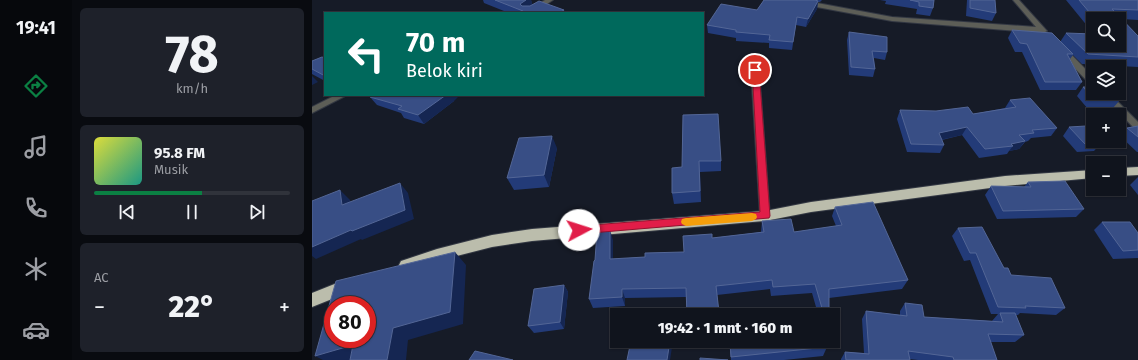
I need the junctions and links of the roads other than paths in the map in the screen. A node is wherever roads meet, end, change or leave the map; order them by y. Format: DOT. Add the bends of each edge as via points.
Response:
graph roads {
  1 [pos="550,0"];
  2 [pos="790,0"];
  3 [pos="1016,0"];
  4 [pos="530,12"];
  5 [pos="1056,44"];
  6 [pos="755,70"];
  7 [pos="1086,75"];
  8 [pos="340,96"];
  9 [pos="1111,100"];
  10 [pos="312,110"];
  11 [pos="1138,127"];
  12 [pos="1138,171"];
  13 [pos="1126,172"];
  14 [pos="1086,175"];
  15 [pos="765,216"];
  16 [pos="395,269"];
  17 [pos="361,281"];
  18 [pos="312,300"];
  1 -- 4 [label="street"];
  2 -- 3 [label="street" via="892,19 1044,32"];
  5 -- 7 [label="street"];
  6 -- 15 [label="street"];
  8 -- 10 [label="street"];
  9 -- 11 [label="street"];
  12 -- 13 [label="highway"];
  14 -- 15 [label="highway" via="1006,181 819,206"];
  15 -- 16 [label="highway" via="532,235 492,241"];
  17 -- 18 [label="highway"];
}
